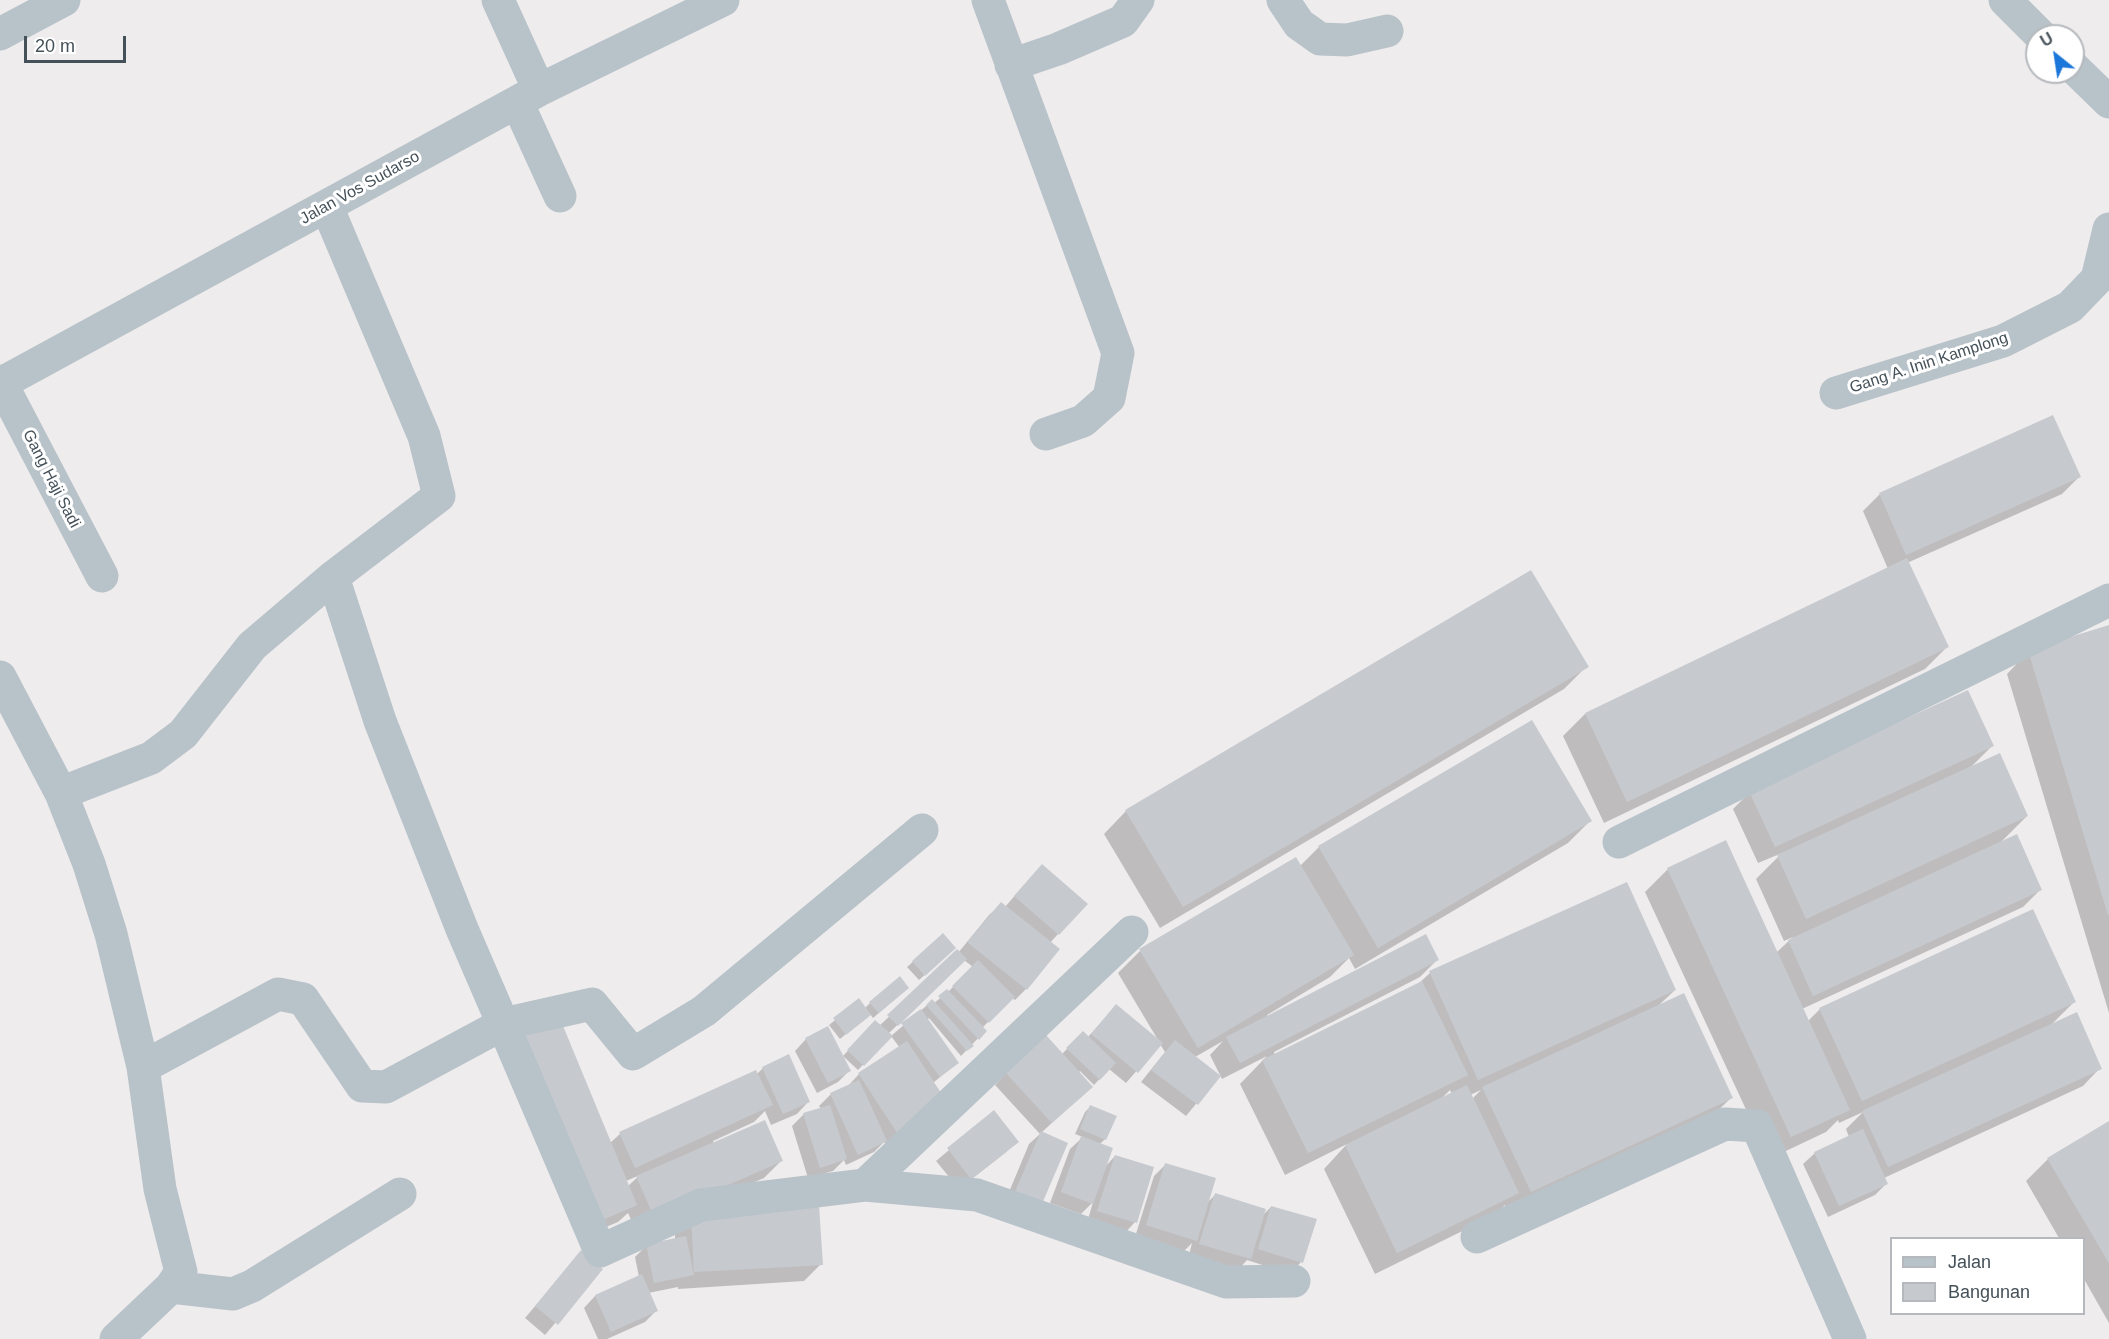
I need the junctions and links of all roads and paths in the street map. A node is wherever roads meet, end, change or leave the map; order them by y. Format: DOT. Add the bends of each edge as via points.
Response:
graph roads {
  1 [pos="64,0"];
  2 [pos="498,0"];
  3 [pos="723,0"];
  4 [pos="988,0"];
  5 [pos="1138,0"];
  6 [pos="1283,0"];
  7 [pos="2005,0"];
  8 [pos="2029,24"];
  9 [pos="1387,31"];
  10 [pos="0,34"];
  11 [pos="1011,65"];
  12 [pos="2085,79"];
  13 [pos="528,96"];
  14 [pos="2109,102"];
  15 [pos="560,196"];
  16 [pos="327,207"];
  17 [pos="2109,230"];
  18 [pos="0,383"];
  19 [pos="1836,393"];
  20 [pos="1046,434"];
  21 [pos="102,576"];
  22 [pos="333,577"];
  23 [pos="2109,600"];
  24 [pos="0,677"];
  25 [pos="61,793"];
  26 [pos="922,830"];
  27 [pos="1619,842"];
  28 [pos="1132,932"];
  29 [pos="503,1024"];
  30 [pos="144,1067"];
  31 [pos="865,1185"];
  32 [pos="400,1194"];
  33 [pos="1477,1237"];
  34 [pos="1294,1281"];
  35 [pos="171,1287"];
  36 [pos="116,1339"];
  37 [pos="1850,1339"];
  1 -- 10 [label="street"];
  2 -- 13 [label="street"];
  3 -- 13 [label="street, Jalan Vos Sudarso"];
  4 -- 11 [label="street"];
  5 -- 11 [label="street" via="1123,21"];
  6 -- 9 [label="street" via="1299,24 1320,39 1347,40"];
  7 -- 8 [label="street"];
  11 -- 20 [label="street" via="1118,353 1108,398 1083,421"];
  12 -- 14 [label="street"];
  13 -- 15 [label="street"];
  13 -- 16 [label="street, Jalan Vos Sudarso"];
  16 -- 18 [label="street, Jalan Vos Sudarso"];
  16 -- 22 [label="street" via="424,436 439,496"];
  17 -- 19 [label="street, Gang A. Inin Kamplong" via="2097,279 2070,307 2003,341"];
  18 -- 21 [label="street, Gang Haji Sadi"];
  22 -- 25 [label="street" via="252,646 183,734 151,758"];
  22 -- 29 [label="street" via="380,721"];
  23 -- 27 [label="street"];
  24 -- 25 [label="street"];
  25 -- 30 [label="street" via="111,934"];
  26 -- 29 [label="street" via="704,1011 633,1054 592,1004"];
  28 -- 31 [label="street"];
  29 -- 30 [label="street" via="386,1087 362,1086 303,999 278,994"];
  29 -- 31 [label="street" via="600,1251 701,1205"];
  30 -- 35 [label="street" via="160,1188 181,1272"];
  31 -- 34 [label="street" via="977,1195 1226,1282"];
  32 -- 35 [label="street" via="233,1294"];
  33 -- 37 [label="street" via="1725,1124 1757,1126"];
  35 -- 36 [label="street"];
}
